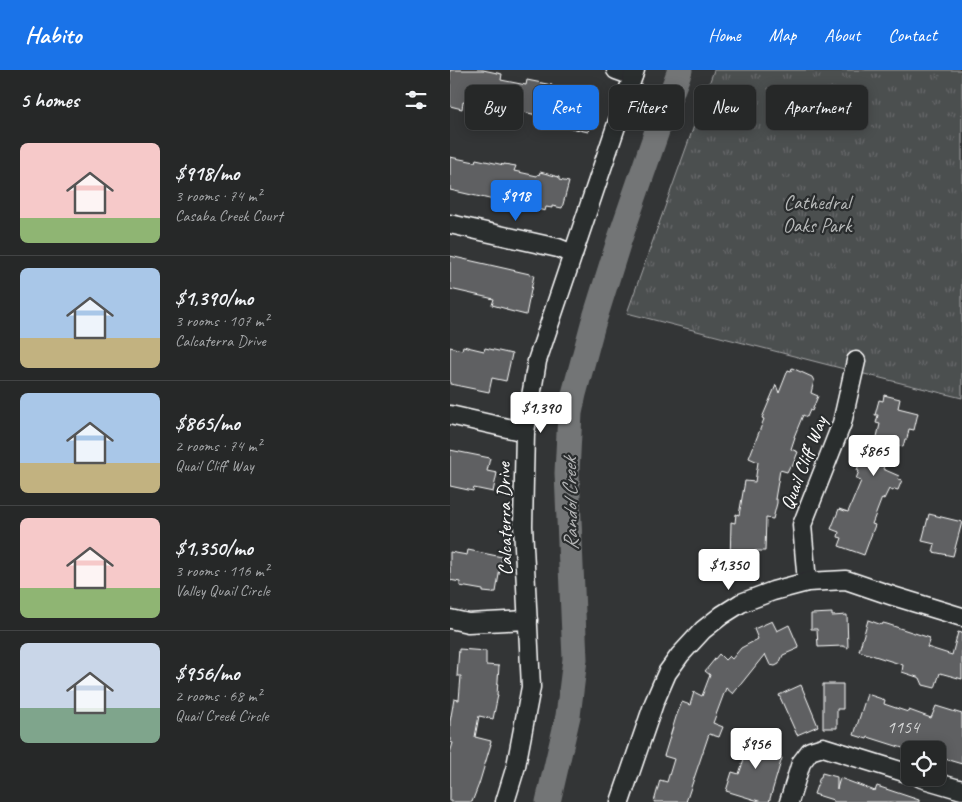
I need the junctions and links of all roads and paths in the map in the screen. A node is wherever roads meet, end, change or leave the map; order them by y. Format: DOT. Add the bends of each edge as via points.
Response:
graph roads {
  1 [pos="616,70"];
  2 [pos="634,73"];
  3 [pos="450,224"];
  4 [pos="573,254"];
  5 [pos="856,361"];
  6 [pos="450,415"];
  7 [pos="525,432"];
  8 [pos="807,582"];
  9 [pos="962,617"];
  10 [pos="450,619"];
  11 [pos="528,620"];
  12 [pos="901,771"];
  13 [pos="946,786"];
  14 [pos="962,790"];
  15 [pos="504,802"];
  16 [pos="620,802"];
  17 [pos="789,802"];
  1 -- 2 [label="street"];
  2 -- 4 [label="street, Calcaterra Drive"];
  3 -- 4 [label="street"];
  4 -- 7 [label="street, Calcaterra Drive" via="537,361"];
  5 -- 8 [label="street, Quail Cliff Way" via="842,423 802,525"];
  6 -- 7 [label="street"];
  7 -- 11 [label="street, Calcaterra Drive" via="523,526"];
  8 -- 9 [label="street" via="846,580"];
  8 -- 16 [label="street" via="741,603 703,630 680,655 667,673 654,704"];
  10 -- 11 [label="street" via="468,623"];
  11 -- 15 [label="street, Calcaterra Drive" via="531,688 516,766"];
  12 -- 17 [label="street" via="824,747 810,751 801,763"];
  13 -- 14 [label="street"];
}
